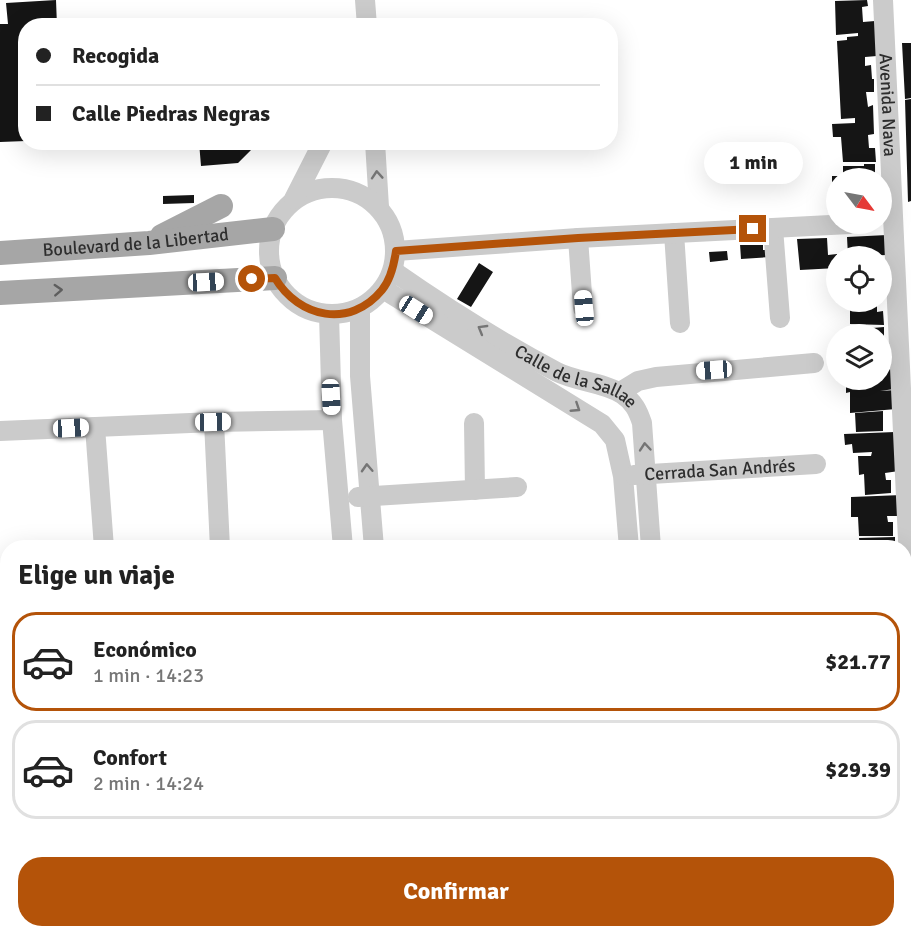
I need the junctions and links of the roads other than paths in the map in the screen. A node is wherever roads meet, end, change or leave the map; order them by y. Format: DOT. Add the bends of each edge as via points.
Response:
graph roads {
  1 [pos="883,0"];
  2 [pos="319,150"];
  3 [pos="375,150"];
  4 [pos="294,200"];
  5 [pos="221,206"];
  6 [pos="379,207"];
  7 [pos="895,221"];
  8 [pos="826,225"];
  9 [pos="773,228"];
  10 [pos="273,229"];
  11 [pos="674,233"];
  12 [pos="578,238"];
  13 [pos="149,243"];
  14 [pos="396,251"];
  15 [pos="0,254"];
  16 [pos="393,271"];
  17 [pos="275,278"];
  18 [pos="383,289"];
  19 [pos="0,293"];
  20 [pos="360,308"];
  21 [pos="584,308"];
  22 [pos="329,314"];
  23 [pos="780,318"];
  24 [pos="681,324"];
  25 [pos="814,363"];
  26 [pos="560,374"];
  27 [pos="550,390"];
  28 [pos="620,392"];
  29 [pos="332,420"];
  30 [pos="213,422"];
  31 [pos="474,423"];
  32 [pos="95,427"];
  33 [pos="0,431"];
  34 [pos="816,464"];
  35 [pos="647,474"];
  36 [pos="623,476"];
  37 [pos="517,487"];
  38 [pos="476,490"];
  39 [pos="368,495"];
  40 [pos="340,500"];
  41 [pos="103,540"];
  42 [pos="220,540"];
  43 [pos="342,540"];
  44 [pos="373,540"];
  45 [pos="628,540"];
  46 [pos="651,540"];
  47 [pos="908,540"];
  1 -- 7 [label="street, Avenida Nava"];
  2 -- 4 [label="street"];
  6 -- 3 [label="street, one-way"];
  4 -- 6 [label="street" via="311,190 329,187 365,195"];
  4 -- 10 [label="street"];
  5 -- 13 [label="main road"];
  6 -- 14 [label="street" via="394,235"];
  7 -- 47 [label="street, Avenida Nava"];
  8 -- 9 [label="street"];
  9 -- 11 [label="street"];
  9 -- 23 [label="street"];
  10 -- 13 [label="main road, Boulevard de la Libertad"];
  10 -- 17 [label="street" via="269,254"];
  11 -- 12 [label="street"];
  11 -- 24 [label="street"];
  12 -- 14 [label="street"];
  12 -- 21 [label="street"];
  13 -- 15 [label="main road, Boulevard de la Libertad"];
  14 -- 16 [label="street"];
  16 -- 18 [label="street"];
  26 -- 16 [label="street, Calle de la Sallae, one-way" via="453,313"];
  19 -- 17 [label="main road, one-way"];
  17 -- 22 [label="street" via="282,290 303,307"];
  18 -- 20 [label="street"];
  18 -- 27 [label="street, Calle de la Sallae"];
  20 -- 22 [label="street"];
  39 -- 20 [label="street, one-way"];
  22 -- 29 [label="street"];
  25 -- 28 [label="street" via="656,376"];
  26 -- 27 [label="street"];
  26 -- 28 [label="street, Calle de la Sallae"];
  27 -- 36 [label="street, Calle de la Sallae, one-way" via="602,424 615,440"];
  35 -- 28 [label="street, Calle de la Sallae, one-way" via="642,423 636,406"];
  29 -- 30 [label="street"];
  29 -- 40 [label="street"];
  30 -- 32 [label="street"];
  30 -- 42 [label="street"];
  31 -- 38 [label="street"];
  32 -- 33 [label="street"];
  32 -- 41 [label="street"];
  34 -- 35 [label="street, Cerrada San Andrés"];
  35 -- 36 [label="street, Cerrada San Andrés"];
  35 -- 46 [label="street, Calle de la Sallae"];
  36 -- 45 [label="street, Calle de la Sallae"];
  37 -- 38 [label="street"];
  38 -- 39 [label="street"];
  39 -- 40 [label="street"];
  39 -- 44 [label="street"];
  40 -- 43 [label="street"];
}
